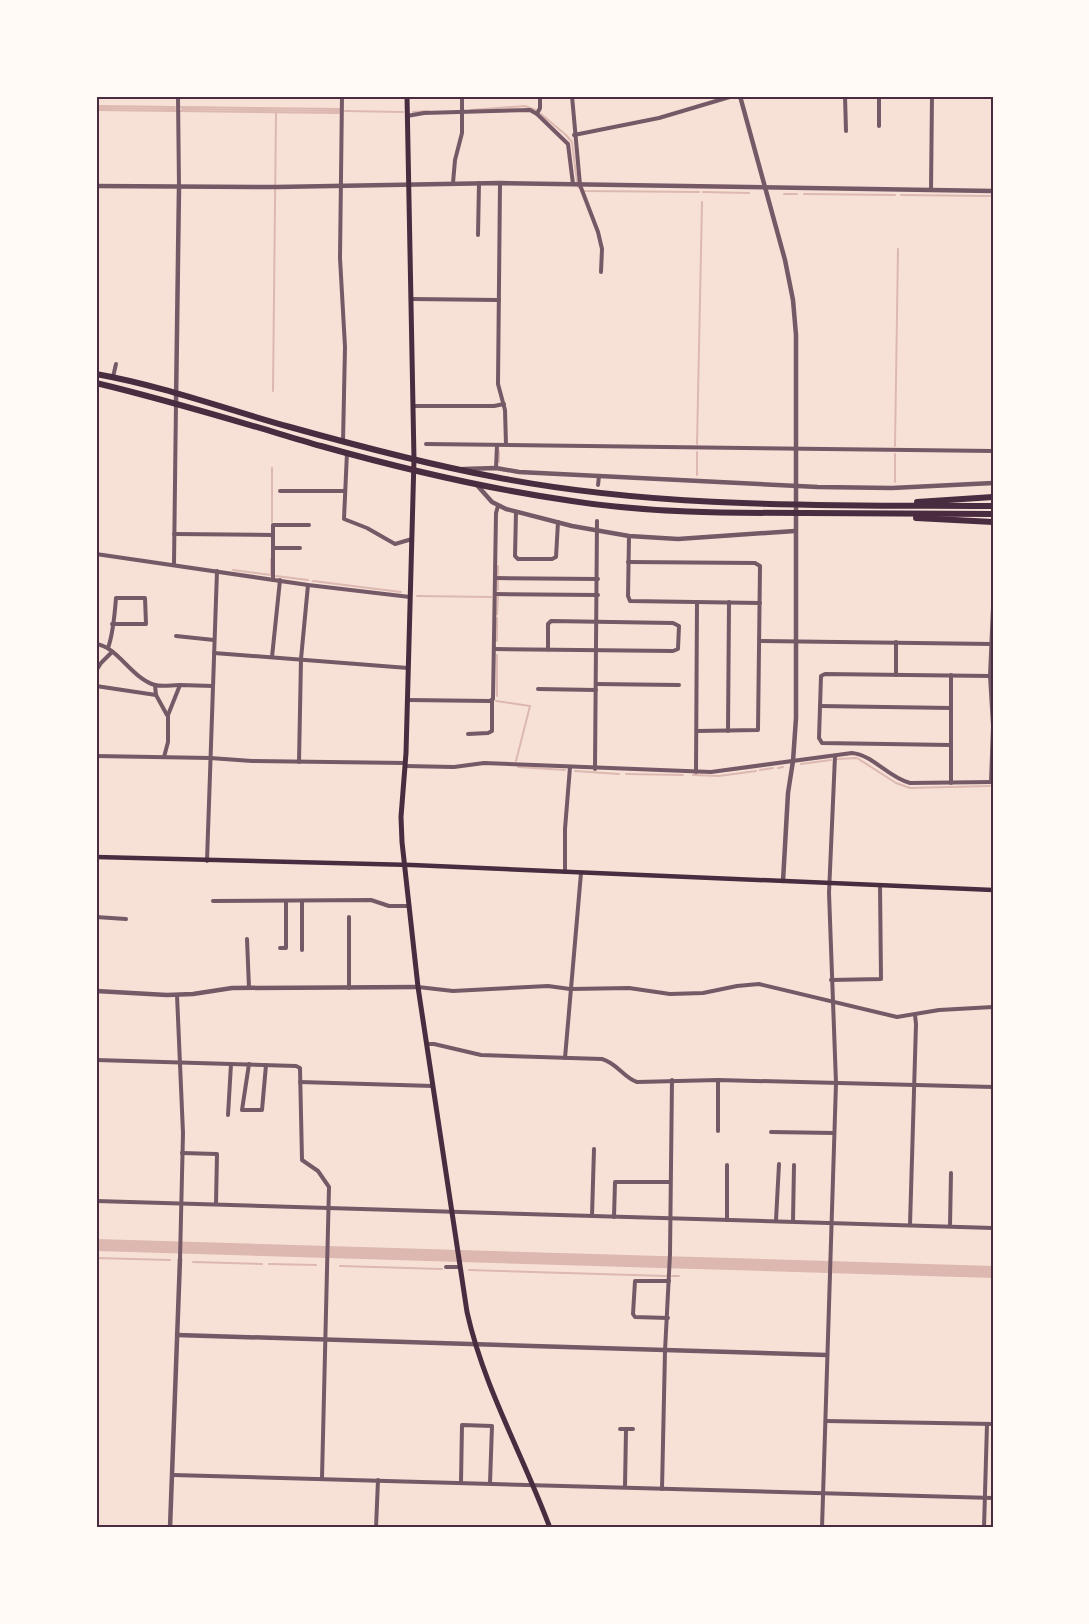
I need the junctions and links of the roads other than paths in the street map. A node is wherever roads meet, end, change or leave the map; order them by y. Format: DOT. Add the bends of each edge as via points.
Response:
graph roads {
  1 [pos="178,96"];
  2 [pos="342,96"];
  3 [pos="407,96"];
  4 [pos="462,96"];
  5 [pos="540,96"];
  6 [pos="572,96"];
  7 [pos="733,96"];
  8 [pos="740,96"];
  9 [pos="845,96"];
  10 [pos="879,96"];
  11 [pos="932,96"];
  12 [pos="462,113"];
  13 [pos="537,114"];
  14 [pos="407,116"];
  15 [pos="879,126"];
  16 [pos="846,131"];
  17 [pos="574,135"];
  18 [pos="453,183"];
  19 [pos="479,183"];
  20 [pos="500,183"];
  21 [pos="410,184"];
  22 [pos="573,184"];
  23 [pos="580,184"];
  24 [pos="96,186"];
  25 [pos="340,186"];
  26 [pos="179,187"];
  27 [pos="765,188"];
  28 [pos="931,190"];
  29 [pos="993,191"];
  30 [pos="478,235"];
  31 [pos="601,272"];
  32 [pos="412,299"];
  33 [pos="499,300"];
  34 [pos="116,364"];
  35 [pos="96,374"];
  36 [pos="113,377"];
  37 [pos="96,383"];
  38 [pos="176,392"];
  39 [pos="176,403"];
  40 [pos="504,404"];
  41 [pos="414,406"];
  42 [pos="343,442"];
  43 [pos="426,444"];
  44 [pos="496,445"];
  45 [pos="506,445"];
  46 [pos="796,449"];
  47 [pos="993,451"];
  48 [pos="346,452"];
  49 [pos="414,459"];
  50 [pos="496,468"];
  51 [pos="414,469"];
  52 [pos="460,470"];
  53 [pos="598,476"];
  54 [pos="993,483"];
  55 [pos="476,484"];
  56 [pos="598,485"];
  57 [pos="796,486"];
  58 [pos="280,491"];
  59 [pos="344,491"];
  60 [pos="993,497"];
  61 [pos="902,505"];
  62 [pos="498,506"];
  63 [pos="993,506"];
  64 [pos="516,512"];
  65 [pos="901,514"];
  66 [pos="993,514"];
  67 [pos="597,521"];
  68 [pos="558,522"];
  69 [pos="993,522"];
  70 [pos="309,525"];
  71 [pos="598,530"];
  72 [pos="795,531"];
  73 [pos="174,534"];
  74 [pos="273,535"];
  75 [pos="629,536"];
  76 [pos="412,539"];
  77 [pos="273,548"];
  78 [pos="300,548"];
  79 [pos="96,554"];
  80 [pos="628,562"];
  81 [pos="174,564"];
  82 [pos="217,571"];
  83 [pos="495,578"];
  84 [pos="598,579"];
  85 [pos="273,580"];
  86 [pos="280,580"];
  87 [pos="308,585"];
  88 [pos="495,594"];
  89 [pos="598,595"];
  90 [pos="411,597"];
  91 [pos="698,602"];
  92 [pos="729,602"];
  93 [pos="760,603"];
  94 [pos="993,607"];
  95 [pos="597,622"];
  96 [pos="112,624"];
  97 [pos="176,636"];
  98 [pos="214,640"];
  99 [pos="760,640"];
  100 [pos="796,641"];
  101 [pos="896,642"];
  102 [pos="96,644"];
  103 [pos="992,644"];
  104 [pos="108,648"];
  105 [pos="494,649"];
  106 [pos="548,650"];
  107 [pos="597,650"];
  108 [pos="112,652"];
  109 [pos="214,653"];
  110 [pos="272,657"];
  111 [pos="301,659"];
  112 [pos="409,669"];
  113 [pos="96,671"];
  114 [pos="896,675"];
  115 [pos="951,675"];
  116 [pos="990,676"];
  117 [pos="155,685"];
  118 [pos="180,685"];
  119 [pos="679,685"];
  120 [pos="96,686"];
  121 [pos="213,686"];
  122 [pos="596,687"];
  123 [pos="538,689"];
  124 [pos="992,691"];
  125 [pos="156,695"];
  126 [pos="408,700"];
  127 [pos="492,700"];
  128 [pos="820,706"];
  129 [pos="951,708"];
  130 [pos="168,716"];
  131 [pos="697,731"];
  132 [pos="728,731"];
  133 [pos="468,734"];
  134 [pos="950,745"];
  135 [pos="96,756"];
  136 [pos="835,756"];
  137 [pos="164,757"];
  138 [pos="210,758"];
  139 [pos="793,761"];
  140 [pos="299,762"];
  141 [pos="405,764"];
  142 [pos="570,767"];
  143 [pos="596,769"];
  144 [pos="696,772"];
  145 [pos="992,782"];
  146 [pos="951,783"];
  147 [pos="96,857"];
  148 [pos="207,861"];
  149 [pos="404,866"];
  150 [pos="564,872"];
  151 [pos="581,873"];
  152 [pos="783,881"];
  153 [pos="829,883"];
  154 [pos="880,885"];
  155 [pos="993,890"];
  156 [pos="213,902"];
  157 [pos="286,902"];
  158 [pos="302,902"];
  159 [pos="408,906"];
  160 [pos="96,916"];
  161 [pos="349,917"];
  162 [pos="126,919"];
  163 [pos="247,939"];
  164 [pos="280,948"];
  165 [pos="302,950"];
  166 [pos="831,980"];
  167 [pos="249,987"];
  168 [pos="418,987"];
  169 [pos="350,988"];
  170 [pos="570,989"];
  171 [pos="96,992"];
  172 [pos="177,995"];
  173 [pos="832,1002"];
  174 [pos="993,1006"];
  175 [pos="915,1015"];
  176 [pos="427,1044"];
  177 [pos="566,1058"];
  178 [pos="96,1060"];
  179 [pos="179,1063"];
  180 [pos="231,1064"];
  181 [pos="249,1065"];
  182 [pos="266,1065"];
  183 [pos="672,1080"];
  184 [pos="718,1080"];
  185 [pos="300,1082"];
  186 [pos="836,1083"];
  187 [pos="913,1085"];
  188 [pos="433,1086"];
  189 [pos="993,1087"];
  190 [pos="228,1115"];
  191 [pos="718,1131"];
  192 [pos="771,1132"];
  193 [pos="834,1133"];
  194 [pos="594,1149"];
  195 [pos="182,1153"];
  196 [pos="779,1164"];
  197 [pos="794,1165"];
  198 [pos="727,1166"];
  199 [pos="951,1173"];
  200 [pos="670,1182"];
  201 [pos="96,1201"];
  202 [pos="181,1203"];
  203 [pos="216,1204"];
  204 [pos="329,1207"];
  205 [pos="453,1211"];
  206 [pos="592,1216"];
  207 [pos="614,1217"];
  208 [pos="671,1218"];
  209 [pos="727,1220"];
  210 [pos="776,1221"];
  211 [pos="792,1221"];
  212 [pos="832,1222"];
  213 [pos="910,1225"];
  214 [pos="950,1226"];
  215 [pos="993,1228"];
  216 [pos="180,1257"];
  217 [pos="461,1265"];
  218 [pos="446,1267"];
  219 [pos="669,1281"];
  220 [pos="668,1318"];
  221 [pos="177,1335"];
  222 [pos="326,1340"];
  223 [pos="475,1344"];
  224 [pos="665,1351"];
  225 [pos="827,1355"];
  226 [pos="826,1421"];
  227 [pos="987,1424"];
  228 [pos="993,1424"];
  229 [pos="633,1429"];
  230 [pos="173,1475"];
  231 [pos="322,1478"];
  232 [pos="378,1480"];
  233 [pos="461,1482"];
  234 [pos="490,1483"];
  235 [pos="532,1485"];
  236 [pos="625,1488"];
  237 [pos="662,1489"];
  238 [pos="824,1493"];
  239 [pos="985,1498"];
  240 [pos="993,1498"];
  241 [pos="170,1528"];
  242 [pos="376,1528"];
  243 [pos="550,1528"];
  244 [pos="822,1528"];
  245 [pos="984,1528"];
  1 -- 26 [label="street"];
  2 -- 25 [label="street"];
  3 -- 14 [label="main road"];
  4 -- 12 [label="street"];
  5 -- 13 [label="street"];
  6 -- 17 [label="street"];
  7 -- 17 [label="street" via="659,118"];
  8 -- 27 [label="street"];
  9 -- 16 [label="street"];
  10 -- 15 [label="street"];
  11 -- 28 [label="street"];
  12 -- 13 [label="street" via="522,109"];
  12 -- 14 [label="street"];
  12 -- 18 [label="street"];
  13 -- 22 [label="street" via="568,144"];
  14 -- 21 [label="main road"];
  17 -- 23 [label="street"];
  18 -- 19 [label="street"];
  18 -- 21 [label="street"];
  19 -- 20 [label="street"];
  19 -- 30 [label="street"];
  20 -- 22 [label="street"];
  20 -- 33 [label="street"];
  21 -- 25 [label="street"];
  21 -- 32 [label="main road"];
  22 -- 23 [label="street"];
  23 -- 27 [label="street"];
  23 -- 31 [label="street" via="598,232"];
  24 -- 26 [label="street"];
  25 -- 26 [label="street"];
  25 -- 42 [label="street" via="345,347"];
  26 -- 38 [label="street"];
  27 -- 28 [label="street"];
  27 -- 46 [label="street" via="793,300"];
  28 -- 29 [label="street"];
  32 -- 33 [label="street"];
  32 -- 41 [label="main road"];
  33 -- 40 [label="street" via="498,384"];
  34 -- 36 [label="street"];
  35 -- 36 [label="highway"];
  36 -- 38 [label="highway"];
  37 -- 39 [label="highway"];
  38 -- 39 [label="street"];
  38 -- 42 [label="highway"];
  39 -- 48 [label="highway"];
  39 -- 73 [label="street"];
  40 -- 41 [label="street"];
  40 -- 45 [label="street"];
  41 -- 49 [label="main road"];
  42 -- 49 [label="highway"];
  43 -- 44 [label="street"];
  44 -- 45 [label="street"];
  44 -- 50 [label="street"];
  45 -- 46 [label="street"];
  46 -- 47 [label="street"];
  46 -- 57 [label="street"];
  48 -- 51 [label="highway"];
  48 -- 59 [label="street"];
  49 -- 51 [label="main road"];
  49 -- 52 [label="highway"];
  50 -- 52 [label="street"];
  50 -- 53 [label="street"];
  51 -- 55 [label="highway"];
  51 -- 76 [label="main road"];
  52 -- 61 [label="highway" via="625,496 716,503"];
  53 -- 56 [label="street"];
  53 -- 57 [label="street"];
  54 -- 57 [label="street" via="892,488"];
  55 -- 62 [label="street"];
  55 -- 65 [label="highway" via="583,502 691,512"];
  57 -- 72 [label="street"];
  58 -- 59 [label="street"];
  59 -- 76 [label="street" via="344,519 394,544"];
  60 -- 61 [label="highway"];
  61 -- 63 [label="highway"];
  62 -- 64 [label="street"];
  62 -- 83 [label="street"];
  64 -- 68 [label="street"];
  64 -- 68 [label="street" via="518,559 556,557"];
  65 -- 66 [label="highway"];
  65 -- 69 [label="highway"];
  67 -- 71 [label="street"];
  68 -- 71 [label="street"];
  70 -- 74 [label="street" via="273,525"];
  71 -- 75 [label="street"];
  71 -- 84 [label="street"];
  72 -- 75 [label="street" via="678,539"];
  72 -- 100 [label="street"];
  73 -- 74 [label="street"];
  73 -- 81 [label="street"];
  74 -- 77 [label="street"];
  75 -- 80 [label="street"];
  76 -- 90 [label="main road"];
  77 -- 78 [label="street"];
  77 -- 85 [label="street"];
  79 -- 81 [label="street"];
  80 -- 91 [label="street" via="628,600"];
  80 -- 93 [label="street" via="758,563"];
  81 -- 82 [label="street"];
  82 -- 85 [label="street"];
  82 -- 98 [label="street"];
  83 -- 84 [label="street"];
  83 -- 88 [label="street"];
  84 -- 89 [label="street"];
  85 -- 86 [label="street"];
  86 -- 87 [label="street"];
  86 -- 110 [label="street"];
  87 -- 90 [label="street"];
  87 -- 111 [label="street"];
  88 -- 89 [label="street"];
  88 -- 105 [label="street"];
  89 -- 95 [label="street"];
  90 -- 112 [label="main road"];
  91 -- 92 [label="street"];
  91 -- 131 [label="street"];
  92 -- 93 [label="street"];
  92 -- 132 [label="street"];
  93 -- 99 [label="street"];
  94 -- 103 [label="street"];
  95 -- 106 [label="street" via="549,622"];
  95 -- 107 [label="street"];
  95 -- 107 [label="street" via="675,623 679,626 679,646 673,651"];
  96 -- 96 [label="street" via="116,598 146,598 146,624"];
  96 -- 104 [label="street"];
  97 -- 98 [label="street"];
  98 -- 109 [label="street"];
  99 -- 100 [label="street"];
  99 -- 132 [label="street" via="758,730"];
  100 -- 101 [label="street"];
  100 -- 139 [label="street"];
  101 -- 103 [label="street"];
  101 -- 114 [label="street"];
  102 -- 104 [label="street"];
  103 -- 116 [label="street"];
  104 -- 108 [label="street"];
  105 -- 106 [label="street"];
  105 -- 127 [label="street"];
  106 -- 107 [label="street"];
  107 -- 122 [label="street"];
  108 -- 113 [label="street"];
  108 -- 117 [label="street" via="130,670"];
  109 -- 110 [label="street"];
  109 -- 121 [label="street"];
  110 -- 111 [label="street"];
  111 -- 112 [label="street"];
  111 -- 140 [label="street"];
  112 -- 126 [label="main road"];
  114 -- 115 [label="street"];
  114 -- 128 [label="street" via="823,674"];
  115 -- 116 [label="street"];
  115 -- 129 [label="street"];
  116 -- 124 [label="street"];
  117 -- 118 [label="street"];
  117 -- 125 [label="street"];
  118 -- 121 [label="street"];
  118 -- 130 [label="street"];
  119 -- 122 [label="street"];
  120 -- 125 [label="street"];
  121 -- 138 [label="street"];
  122 -- 123 [label="street"];
  122 -- 143 [label="street"];
  124 -- 145 [label="street"];
  125 -- 130 [label="street"];
  126 -- 127 [label="street"];
  126 -- 141 [label="main road"];
  127 -- 133 [label="street" via="492,731"];
  128 -- 129 [label="street"];
  128 -- 134 [label="street" via="822,743"];
  129 -- 134 [label="street"];
  130 -- 137 [label="street"];
  131 -- 132 [label="street"];
  131 -- 144 [label="street"];
  134 -- 146 [label="street"];
  135 -- 137 [label="street"];
  136 -- 139 [label="street"];
  136 -- 146 [label="street" via="860,754 910,783"];
  136 -- 153 [label="street"];
  137 -- 138 [label="street"];
  138 -- 140 [label="street"];
  138 -- 148 [label="street"];
  139 -- 144 [label="street"];
  139 -- 152 [label="street"];
  140 -- 141 [label="street"];
  141 -- 142 [label="street"];
  141 -- 149 [label="main road" via="401,817"];
  142 -- 143 [label="street"];
  142 -- 150 [label="street"];
  143 -- 144 [label="street"];
  145 -- 146 [label="street"];
  147 -- 148 [label="main road"];
  148 -- 149 [label="main road"];
  149 -- 150 [label="main road"];
  149 -- 159 [label="main road"];
  150 -- 151 [label="main road"];
  151 -- 152 [label="main road"];
  151 -- 170 [label="street"];
  152 -- 153 [label="main road"];
  153 -- 154 [label="main road"];
  153 -- 166 [label="street"];
  154 -- 155 [label="main road"];
  154 -- 166 [label="street" via="881,979"];
  156 -- 157 [label="street"];
  157 -- 158 [label="street"];
  157 -- 164 [label="street" via="286,948"];
  158 -- 159 [label="street" via="371,900 389,906"];
  158 -- 165 [label="street"];
  159 -- 168 [label="main road"];
  160 -- 162 [label="street"];
  161 -- 169 [label="street"];
  163 -- 167 [label="street"];
  166 -- 173 [label="street"];
  167 -- 169 [label="street"];
  167 -- 172 [label="street"];
  168 -- 169 [label="street"];
  168 -- 170 [label="street" via="453,992 548,986"];
  168 -- 176 [label="main road"];
  170 -- 173 [label="street" via="629,988 670,994 759,984"];
  170 -- 177 [label="street"];
  171 -- 172 [label="street"];
  172 -- 179 [label="street"];
  173 -- 175 [label="street" via="886,1016"];
  173 -- 186 [label="street"];
  174 -- 175 [label="street"];
  175 -- 187 [label="street"];
  176 -- 177 [label="street" via="481,1055"];
  176 -- 188 [label="main road"];
  177 -- 183 [label="street" via="608,1060 634,1081"];
  178 -- 179 [label="street"];
  179 -- 180 [label="street"];
  179 -- 195 [label="street"];
  180 -- 181 [label="street"];
  180 -- 190 [label="street"];
  181 -- 182 [label="street"];
  181 -- 182 [label="street" via="242,1110 262,1110"];
  182 -- 185 [label="street" via="298,1066"];
  183 -- 184 [label="street"];
  183 -- 200 [label="street"];
  184 -- 186 [label="street"];
  184 -- 191 [label="street"];
  185 -- 188 [label="street"];
  185 -- 204 [label="street" via="302,1160 326,1179"];
  186 -- 187 [label="street"];
  186 -- 193 [label="street"];
  187 -- 189 [label="street"];
  187 -- 213 [label="street"];
  188 -- 205 [label="main road"];
  192 -- 193 [label="street"];
  193 -- 212 [label="street"];
  194 -- 206 [label="street"];
  195 -- 202 [label="street"];
  195 -- 203 [label="street" via="217,1154"];
  196 -- 210 [label="street"];
  197 -- 211 [label="street"];
  198 -- 209 [label="street"];
  199 -- 214 [label="street"];
  200 -- 207 [label="street" via="615,1182"];
  200 -- 208 [label="street"];
  201 -- 202 [label="street"];
  202 -- 203 [label="street"];
  202 -- 216 [label="street"];
  203 -- 204 [label="street"];
  204 -- 205 [label="street"];
  204 -- 222 [label="street"];
  205 -- 206 [label="street"];
  205 -- 217 [label="main road"];
  206 -- 207 [label="street"];
  207 -- 208 [label="street"];
  208 -- 209 [label="street"];
  208 -- 219 [label="street"];
  209 -- 210 [label="street"];
  210 -- 211 [label="street"];
  211 -- 212 [label="street"];
  212 -- 213 [label="street"];
  212 -- 225 [label="street"];
  213 -- 214 [label="street"];
  214 -- 215 [label="street"];
  216 -- 221 [label="street"];
  217 -- 218 [label="street"];
  217 -- 223 [label="main road"];
  219 -- 220 [label="street"];
  219 -- 220 [label="street" via="635,1281 633,1314"];
  220 -- 224 [label="street"];
  221 -- 222 [label="street"];
  221 -- 230 [label="street"];
  222 -- 223 [label="street"];
  222 -- 231 [label="street"];
  223 -- 224 [label="street"];
  223 -- 235 [label="main road"];
  224 -- 225 [label="street"];
  224 -- 237 [label="street"];
  225 -- 226 [label="street"];
  226 -- 227 [label="street"];
  226 -- 238 [label="street"];
  227 -- 228 [label="street"];
  227 -- 239 [label="street"];
  229 -- 236 [label="street" via="623,1429"];
  230 -- 231 [label="street"];
  230 -- 241 [label="street"];
  231 -- 232 [label="street"];
  232 -- 233 [label="street"];
  232 -- 242 [label="street"];
  233 -- 234 [label="street"];
  233 -- 234 [label="street" via="462,1425 492,1426"];
  234 -- 235 [label="street"];
  235 -- 236 [label="street"];
  235 -- 243 [label="main road"];
  236 -- 237 [label="street"];
  237 -- 238 [label="street"];
  238 -- 239 [label="street"];
  238 -- 244 [label="street"];
  239 -- 240 [label="street"];
  239 -- 245 [label="street"];
}
